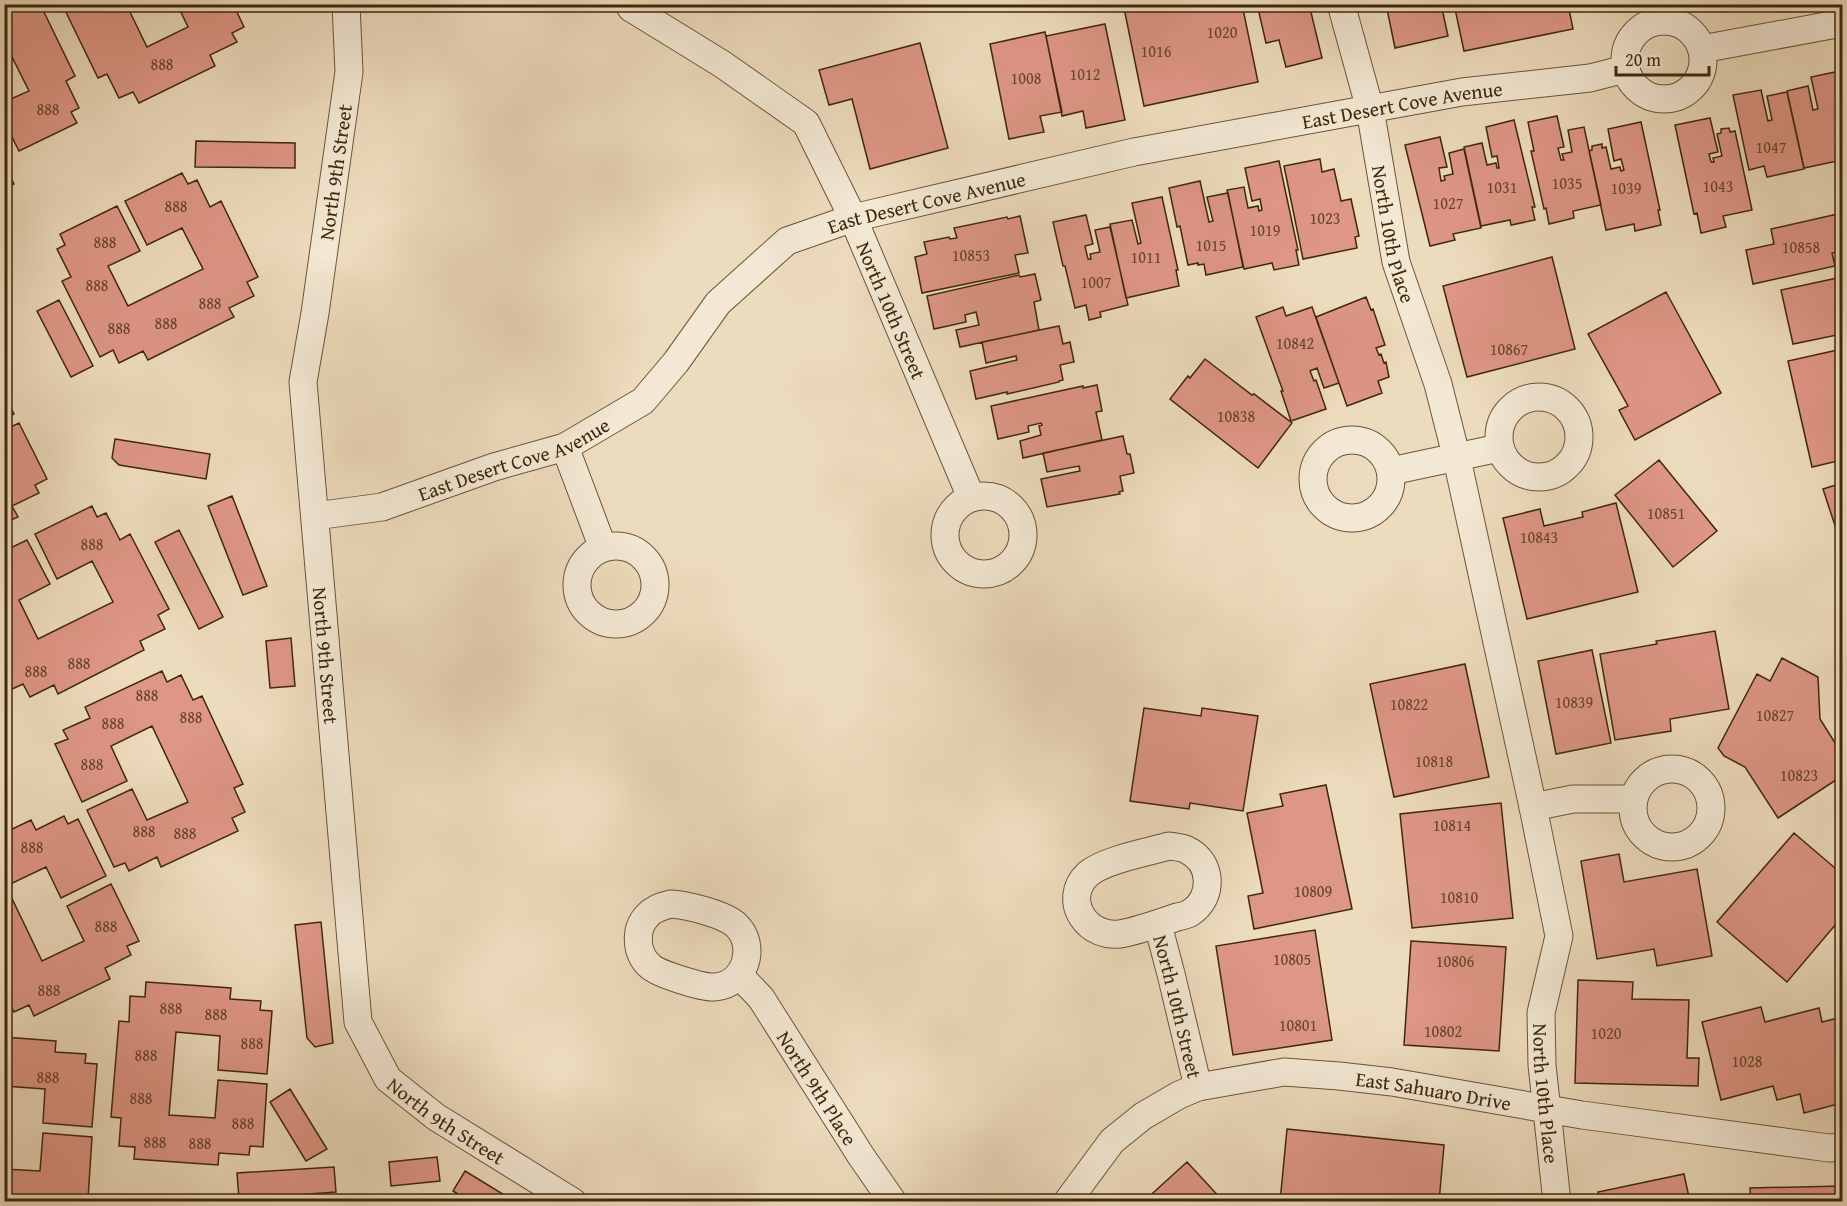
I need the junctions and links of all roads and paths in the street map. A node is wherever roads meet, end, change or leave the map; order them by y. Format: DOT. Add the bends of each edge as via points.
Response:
graph roads {
  1 [pos="346,4"];
  2 [pos="629,4"];
  3 [pos="1341,4"];
  4 [pos="1842,23"];
  5 [pos="1702,49"];
  6 [pos="1625,69"];
  7 [pos="1370,109"];
  8 [pos="852,218"];
  9 [pos="565,447"];
  10 [pos="1499,448"];
  11 [pos="1457,459"];
  12 [pos="1391,471"];
  13 [pos="971,497"];
  14 [pos="315,516"];
  15 [pos="603,548"];
  16 [pos="1633,799"];
  17 [pos="1533,807"];
  18 [pos="1158,925"];
  19 [pos="739,975"];
  20 [pos="1198,1088"];
  21 [pos="1548,1108"];
  22 [pos="1842,1147"];
  23 [pos="573,1202"];
  24 [pos="893,1202"];
  25 [pos="1067,1202"];
  26 [pos="1557,1202"];
  1 -- 14 [label="street, North 9th Street" via="349,72 303,382"];
  2 -- 8 [label="street, North 10th Street" via="806,123"];
  3 -- 7 [label="street, North 10th Place"];
  4 -- 5 [label="street"];
  5 -- 6 [label="street" via="1688,29 1677,23 1653,22 1638,31 1627,45"];
  5 -- 6 [label="street" via="1702,71 1696,82 1689,90 1668,99 1657,99 1636,89"];
  6 -- 7 [label="street, East Desert Cove Avenue" via="1590,78 1462,92"];
  7 -- 8 [label="street, East Desert Cove Avenue" via="1134,152"];
  7 -- 11 [label="street, North 10th Place" via="1396,262 1438,384"];
  8 -- 9 [label="street, East Desert Cove Avenue" via="787,241 718,303 643,401"];
  8 -- 13 [label="street, North 10th Street"];
  9 -- 14 [label="street, East Desert Cove Avenue" via="494,467 382,507"];
  9 -- 15 [label="street"];
  10 -- 11 [label="street"];
  11 -- 12 [label="street"];
  11 -- 17 [label="street, North 10th Place"];
  14 -- 23 [label="street, North 9th Street" via="358,1022 388,1079 436,1117"];
  16 -- 17 [label="street" via="1573,799"];
  17 -- 21 [label="street, North 10th Place" via="1558,936 1541,1013"];
  18 -- 18 [label="street, North 10th Street" via="1189,914 1200,906 1207,892 1206,869 1188,850 1169,846 1099,866 1079,888 1079,910 1098,932 1119,935"];
  18 -- 20 [label="street, North 10th Street"];
  19 -- 24 [label="street, North 9th Place" via="761,998"];
  20 -- 21 [label="street, East Sahuaro Drive" via="1284,1072 1392,1082"];
  20 -- 25 [label="street, East Sahuaro Drive" via="1143,1116 1113,1141"];
  21 -- 22 [label="street, East Sahuaro Drive"];
  21 -- 26 [label="street, North 10th Place"];
}
